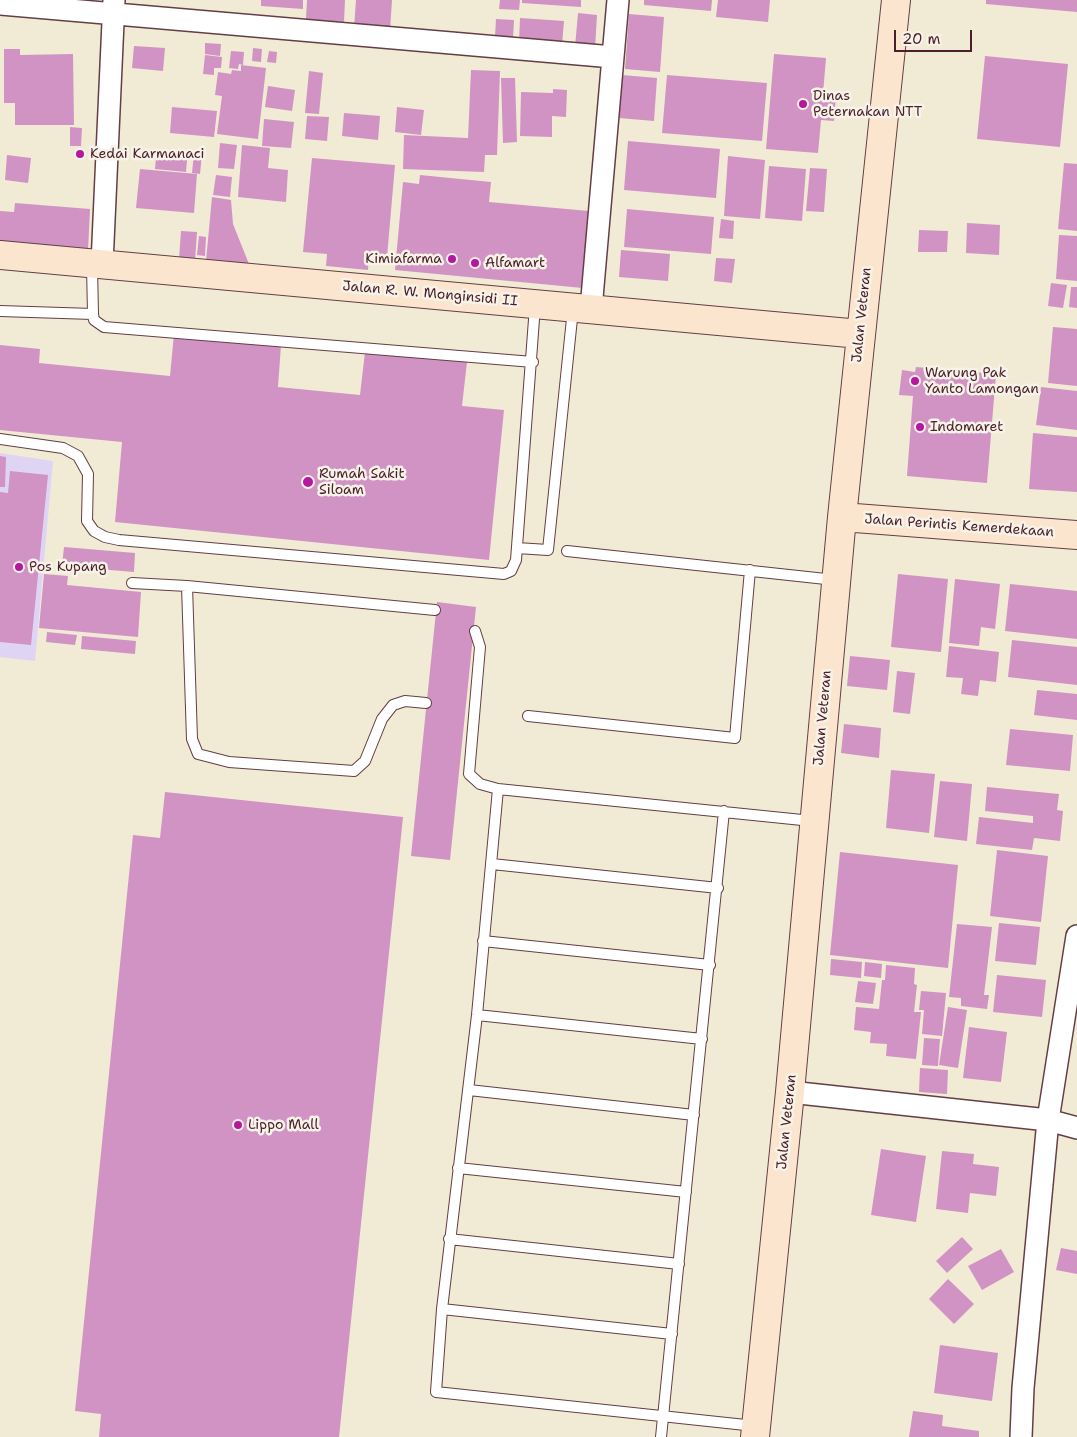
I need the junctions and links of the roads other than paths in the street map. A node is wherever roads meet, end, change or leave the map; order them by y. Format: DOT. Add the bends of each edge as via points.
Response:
graph roads {
  1 [pos="618,0"];
  2 [pos="896,0"];
  3 [pos="0,4"];
  4 [pos="114,8"];
  5 [pos="613,57"];
  6 [pos="0,255"];
  7 [pos="97,264"];
  8 [pos="536,304"];
  9 [pos="582,308"];
  10 [pos="0,311"];
  11 [pos="93,314"];
  12 [pos="860,334"];
  13 [pos="533,362"];
  14 [pos="0,439"];
  15 [pos="842,517"];
  16 [pos="1077,535"];
  17 [pos="517,548"];
  18 [pos="567,551"];
  19 [pos="750,570"];
  20 [pos="836,580"];
  21 [pos="132,583"];
  22 [pos="187,586"];
  23 [pos="435,610"];
  24 [pos="475,631"];
  25 [pos="426,703"];
  26 [pos="528,716"];
  27 [pos="498,789"];
  28 [pos="724,811"];
  29 [pos="813,821"];
  30 [pos="492,864"];
  31 [pos="718,888"];
  32 [pos="1077,936"];
  33 [pos="483,941"];
  34 [pos="710,965"];
  35 [pos="1074,972"];
  36 [pos="477,1015"];
  37 [pos="702,1039"];
  38 [pos="469,1090"];
  39 [pos="790,1092"];
  40 [pos="694,1115"];
  41 [pos="1048,1120"];
  42 [pos="1077,1128"];
  43 [pos="458,1168"];
  44 [pos="686,1192"];
  45 [pos="449,1239"];
  46 [pos="679,1264"];
  47 [pos="442,1309"];
  48 [pos="672,1334"];
  49 [pos="663,1416"];
  50 [pos="755,1431"];
  51 [pos="661,1437"];
  52 [pos="1021,1437"];
  1 -- 5 [label="street"];
  2 -- 12 [label="main road, Jalan Veteran"];
  3 -- 4 [label="street"];
  4 -- 5 [label="street" via="160,16"];
  4 -- 7 [label="street"];
  5 -- 9 [label="street"];
  6 -- 7 [label="main road, Jalan R. W. Monginsidi II"];
  7 -- 8 [label="main road, Jalan R. W. Monginsidi II"];
  7 -- 11 [label="lane"];
  8 -- 9 [label="main road, Jalan R. W. Monginsidi II"];
  8 -- 13 [label="lane"];
  9 -- 12 [label="main road, Jalan R. W. Monginsidi II"];
  9 -- 17 [label="lane" via="548,550"];
  10 -- 11 [label="lane"];
  11 -- 13 [label="lane" via="94,320 104,327"];
  12 -- 15 [label="main road, Jalan Veteran"];
  13 -- 17 [label="lane"];
  14 -- 17 [label="lane" via="63,448 78,456 88,474 87,521 94,531 119,540 504,574 511,572"];
  15 -- 16 [label="main road, Jalan Perintis Kemerdekaan"];
  15 -- 20 [label="main road, Jalan Veteran"];
  18 -- 19 [label="lane"];
  19 -- 20 [label="lane"];
  19 -- 26 [label="lane" via="735,738"];
  20 -- 29 [label="main road, Jalan Veteran"];
  21 -- 22 [label="lane"];
  22 -- 23 [label="lane"];
  22 -- 25 [label="lane" via="192,739 198,754 229,762 354,771 365,761 382,719 392,705 405,701"];
  24 -- 27 [label="lane" via="480,647 470,708 469,774 480,784"];
  27 -- 28 [label="lane"];
  27 -- 30 [label="lane"];
  28 -- 29 [label="lane"];
  28 -- 31 [label="lane"];
  29 -- 39 [label="main road, Jalan Veteran"];
  30 -- 31 [label="lane"];
  30 -- 33 [label="lane"];
  31 -- 34 [label="lane"];
  32 -- 35 [label="street"];
  33 -- 34 [label="lane"];
  33 -- 36 [label="lane"];
  34 -- 37 [label="lane"];
  35 -- 41 [label="street"];
  36 -- 37 [label="lane"];
  36 -- 38 [label="lane"];
  37 -- 40 [label="lane"];
  38 -- 40 [label="lane"];
  38 -- 43 [label="lane"];
  39 -- 41 [label="street"];
  39 -- 50 [label="main road, Jalan Veteran"];
  40 -- 44 [label="lane"];
  41 -- 42 [label="street"];
  41 -- 52 [label="street"];
  43 -- 44 [label="lane"];
  43 -- 45 [label="lane"];
  44 -- 46 [label="lane"];
  45 -- 46 [label="lane"];
  45 -- 47 [label="lane"];
  46 -- 48 [label="lane"];
  47 -- 48 [label="lane"];
  47 -- 49 [label="lane" via="436,1392"];
  48 -- 49 [label="lane"];
  49 -- 50 [label="lane"];
  49 -- 51 [label="lane"];
}
